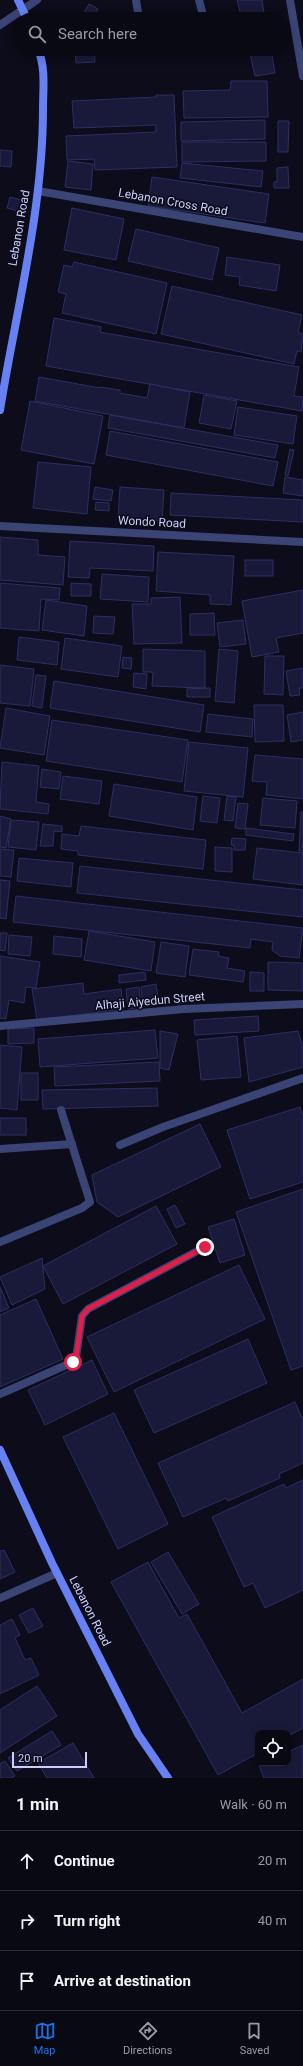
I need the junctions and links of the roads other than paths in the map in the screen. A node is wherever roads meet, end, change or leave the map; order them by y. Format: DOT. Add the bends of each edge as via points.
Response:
graph roads {
  1 [pos="18,0"];
  2 [pos="38,0"];
  3 [pos="136,0"];
  4 [pos="199,0"];
  5 [pos="290,0"];
  6 [pos="23,9"];
  7 [pos="19,12"];
  8 [pos="24,12"];
  9 [pos="138,12"];
  10 [pos="202,12"];
  11 [pos="12,17"];
  12 [pos="0,25"];
  13 [pos="41,56"];
  14 [pos="303,76"];
  15 [pos="38,191"];
  16 [pos="303,236"];
  17 [pos="0,410"];
  18 [pos="0,526"];
  19 [pos="303,542"];
  20 [pos="303,1004"];
  21 [pos="0,1026"];
  22 [pos="303,1078"];
  23 [pos="61,1110"];
  24 [pos="72,1144"];
  25 [pos="120,1145"];
  26 [pos="0,1149"];
  27 [pos="0,1242"];
  28 [pos="205,1247"];
  29 [pos="0,1394"];
  30 [pos="0,1450"];
  31 [pos="57,1573"];
  32 [pos="0,1598"];
  33 [pos="168,1778"];
  1 -- 6 [label="main road"];
  2 -- 6 [label="street"];
  3 -- 9 [label="street"];
  4 -- 10 [label="street"];
  5 -- 14 [label="street"];
  6 -- 7 [label="street"];
  6 -- 8 [label="main road"];
  11 -- 12 [label="street"];
  13 -- 15 [label="main road, Lebanon Road" via="44,63 43,131"];
  15 -- 16 [label="street, Lebanon Cross Road"];
  15 -- 17 [label="main road, Lebanon Road"];
  18 -- 19 [label="street, Wondo Road"];
  20 -- 21 [label="street, Alhaji Aiyedun Street" via="184,1009"];
  22 -- 25 [label="street" via="163,1127"];
  23 -- 24 [label="street"];
  24 -- 26 [label="street"];
  24 -- 27 [label="street" via="90,1202 82,1208"];
  28 -- 29 [label="street" via="88,1309 82,1316 76,1358 73,1362"];
  30 -- 31 [label="main road, Lebanon Road"];
  31 -- 32 [label="street"];
  31 -- 33 [label="main road, Lebanon Road" via="138,1734"];
}
